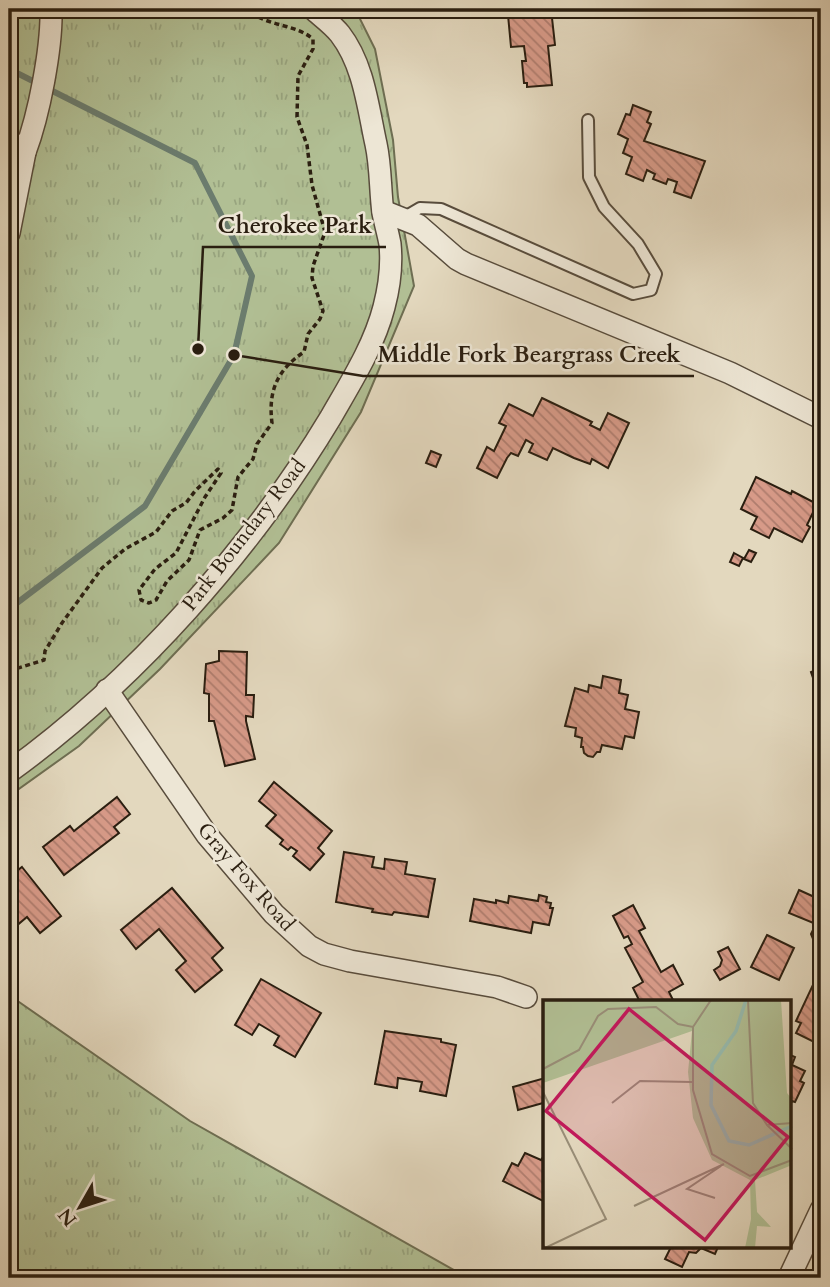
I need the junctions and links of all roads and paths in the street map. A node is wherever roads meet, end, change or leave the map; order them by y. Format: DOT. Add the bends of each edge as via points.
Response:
graph roads {
  1 [pos="51,9"];
  2 [pos="247,9"];
  3 [pos="313,9"];
  4 [pos="588,120"];
  5 [pos="17,146"];
  6 [pos="393,215"];
  7 [pos="9,233"];
  8 [pos="821,418"];
  9 [pos="9,671"];
  10 [pos="107,690"];
  11 [pos="9,772"];
  12 [pos="526,997"];
  13 [pos="821,1210"];
  14 [pos="789,1278"];
  1 -- 5 [label="street" via="35,125"];
  2 -- 9 [label="path" via="313,39 313,49 298,76 297,117 325,232 312,278 322,315 308,334 304,352 277,379 270,404 272,423 238,477 232,510 200,530 189,560 167,581 159,597 149,603 138,594 155,569 176,553 221,473 218,468 156,532 124,549 102,568 62,623 44,660"];
  3 -- 6 [label="street, Park Boundary Road" via="340,34 362,78"];
  4 -- 6 [label="lane" via="589,177 604,207 638,244 656,274 651,290 633,294 441,209 420,208"];
  5 -- 7 [label="street"];
  6 -- 8 [label="street" via="418,225 466,264 730,373"];
  6 -- 10 [label="street, Park Boundary Road" via="389,278 374,338 317,441 249,534 147,653"];
  10 -- 11 [label="street, Park Boundary Road"];
  10 -- 12 [label="street, Gray Fox Road" via="207,835 274,914 309,946 350,961 497,987"];
  13 -- 14 [label="street"];
}
